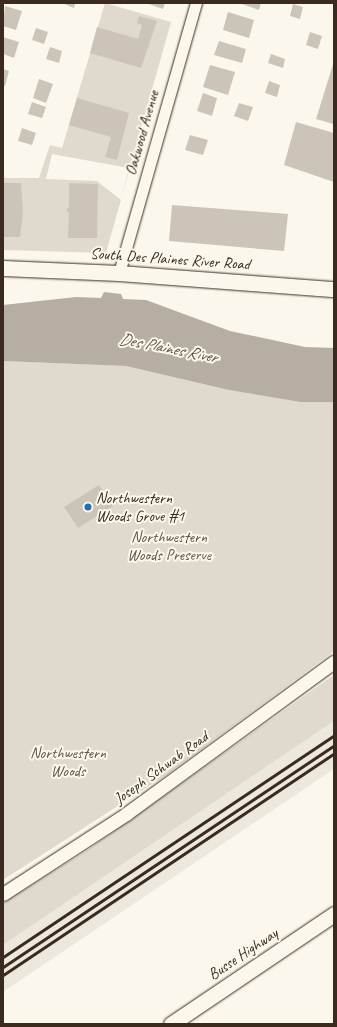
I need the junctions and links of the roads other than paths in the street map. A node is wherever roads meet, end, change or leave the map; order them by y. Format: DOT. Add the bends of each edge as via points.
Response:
graph roads {
  1 [pos="196,3"];
  2 [pos="3,268"];
  3 [pos="119,272"];
  4 [pos="334,289"];
  5 [pos="334,662"];
  6 [pos="3,894"];
  7 [pos="334,914"];
  8 [pos="171,1024"];
  1 -- 3 [label="street, Oakwood Avenue"];
  2 -- 3 [label="main road, South Des Plaines River Road"];
  3 -- 4 [label="main road, South Des Plaines River Road"];
  5 -- 6 [label="street, Joseph Schwab Road" via="126,814"];
  7 -- 8 [label="main road, Busse Highway"];
}
